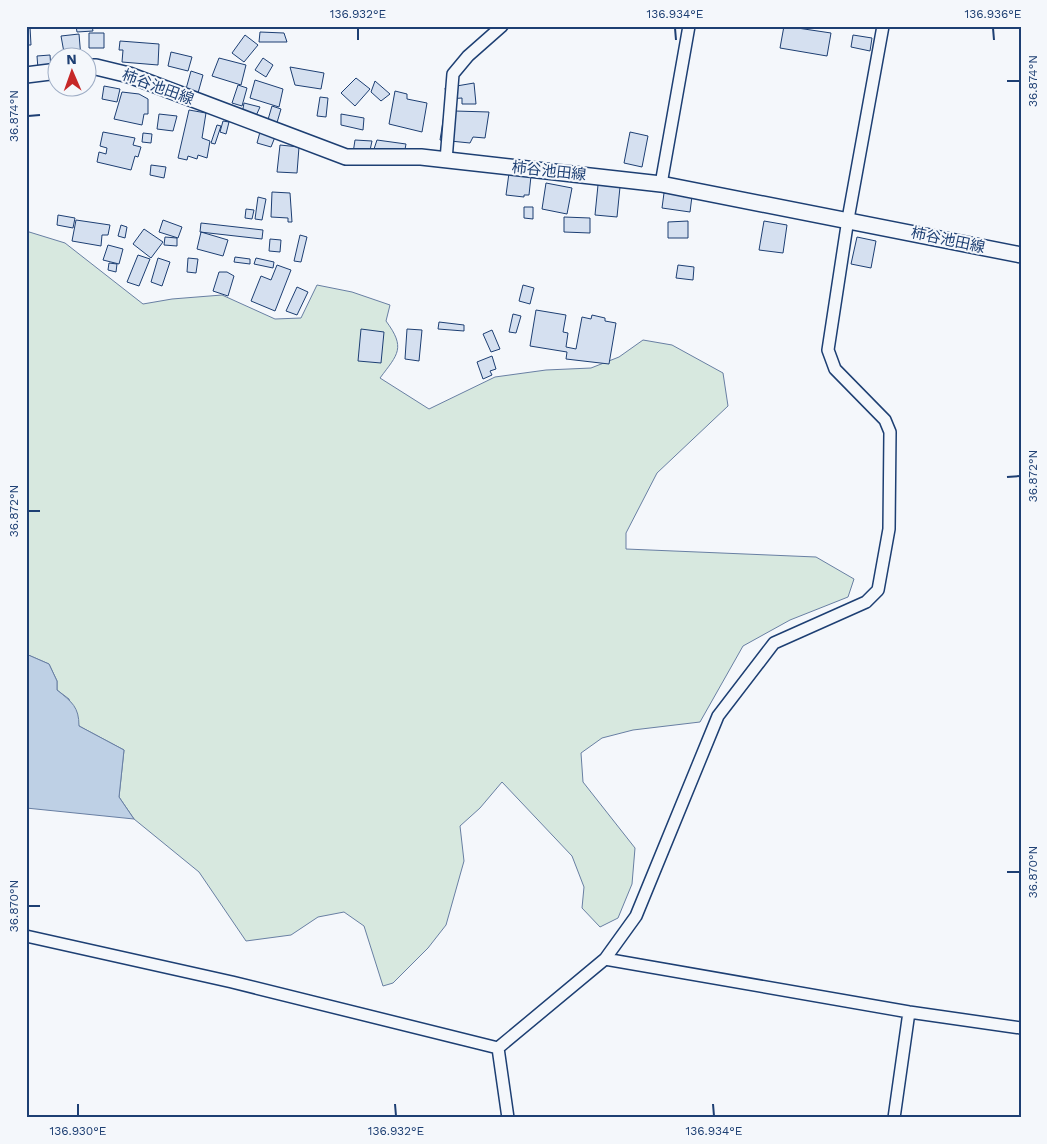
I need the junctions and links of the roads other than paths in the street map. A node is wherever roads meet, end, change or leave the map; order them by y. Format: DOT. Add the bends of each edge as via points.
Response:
graph roads {
  1 [pos="502,26"];
  2 [pos="689,26"];
  3 [pos="884,26"];
  4 [pos="98,67"];
  5 [pos="48,72"];
  6 [pos="26,75"];
  7 [pos="446,160"];
  8 [pos="661,184"];
  9 [pos="848,219"];
  10 [pos="1021,254"];
  11 [pos="26,936"];
  12 [pos="605,959"];
  13 [pos="910,1012"];
  14 [pos="1021,1028"];
  15 [pos="498,1048"];
  16 [pos="508,1118"];
  17 [pos="894,1118"];
  1 -- 7 [label="street" via="452,74"];
  2 -- 8 [label="street"];
  3 -- 9 [label="street"];
  4 -- 7 [label="main road, 柿谷池田線" via="129,75 346,157"];
  5 -- 6 [label="main road"];
  7 -- 8 [label="main road, 柿谷池田線"];
  8 -- 9 [label="main road, 柿谷池田線"];
  9 -- 10 [label="main road, 柿谷池田線"];
  9 -- 12 [label="street" via="828,350 835,369 885,420 890,432 889,529 878,590 866,602 774,643 718,716 636,916"];
  11 -- 15 [label="street" via="232,982"];
  12 -- 13 [label="street"];
  12 -- 15 [label="street"];
  13 -- 14 [label="street"];
  13 -- 17 [label="street"];
  15 -- 16 [label="street"];
}
